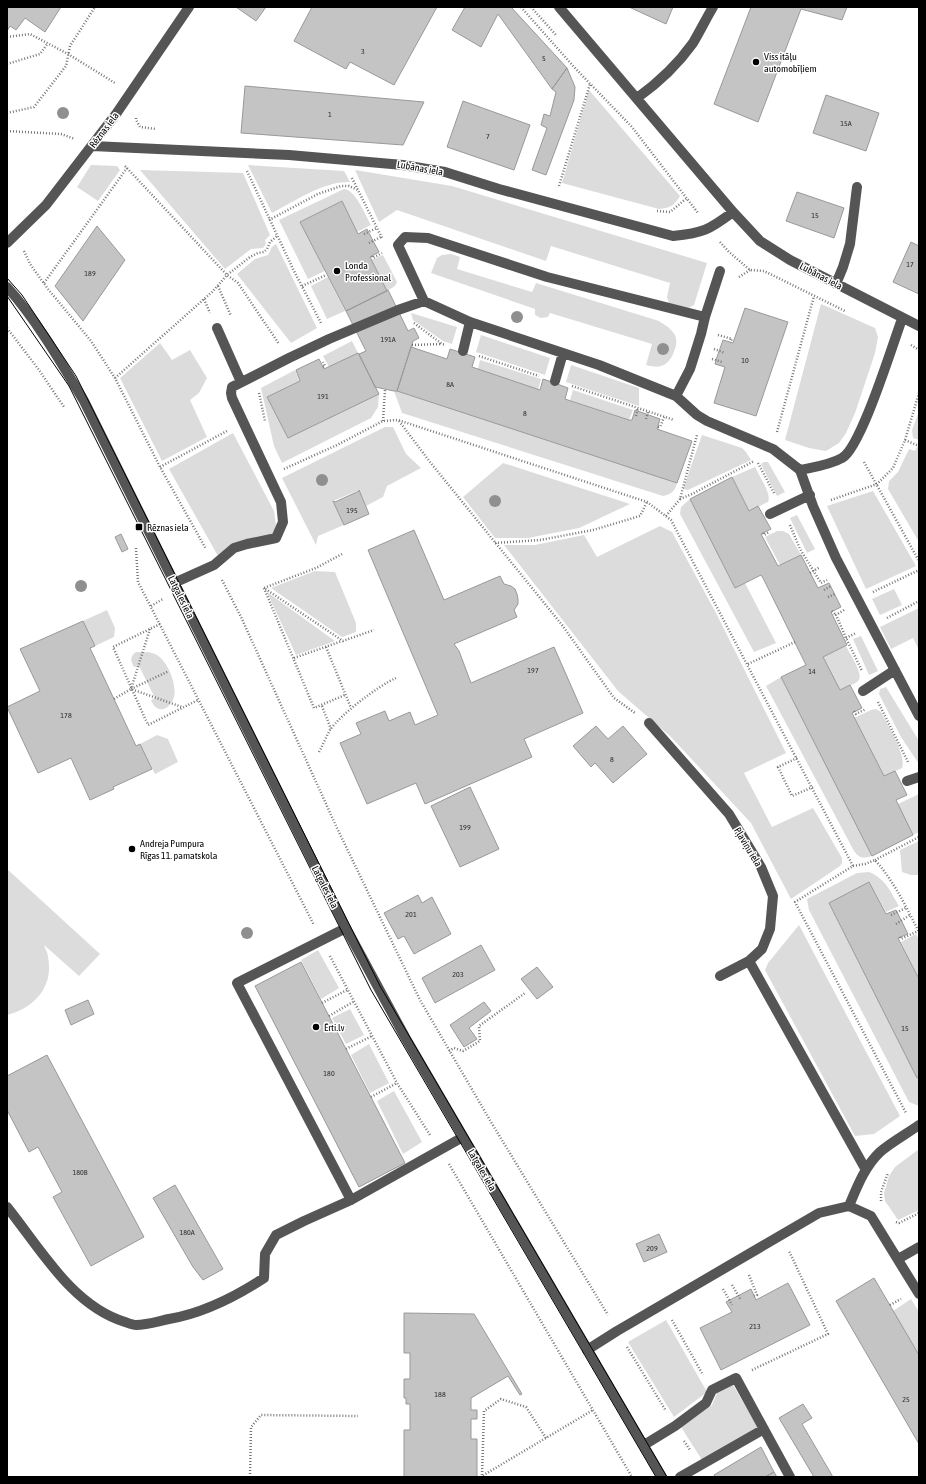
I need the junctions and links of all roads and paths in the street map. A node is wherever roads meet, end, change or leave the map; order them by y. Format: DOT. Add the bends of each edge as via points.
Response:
graph roads {
  1 [pos="95,7"];
  2 [pos="189,7"];
  3 [pos="521,7"];
  4 [pos="560,7"];
  5 [pos="713,7"];
  6 [pos="7,38"];
  7 [pos="48,43"];
  8 [pos="68,54"];
  9 [pos="7,64"];
  10 [pos="590,84"];
  11 [pos="130,93"];
  12 [pos="637,98"];
  13 [pos="7,113"];
  14 [pos="7,131"];
  15 [pos="92,146"];
  16 [pos="130,163"];
  17 [pos="127,168"];
  18 [pos="246,168"];
  19 [pos="558,186"];
  20 [pos="857,187"];
  21 [pos="687,198"];
  22 [pos="733,212"];
  23 [pos="269,220"];
  24 [pos="377,228"];
  25 [pos="16,234"];
  26 [pos="364,234"];
  27 [pos="277,236"];
  28 [pos="381,237"];
  29 [pos="7,243"];
  30 [pos="369,243"];
  31 [pos="384,244"];
  32 [pos="388,250"];
  33 [pos="372,256"];
  34 [pos="720,271"];
  35 [pos="227,275"];
  36 [pos="326,275"];
  37 [pos="44,283"];
  38 [pos="836,284"];
  39 [pos="302,286"];
  40 [pos="7,287"];
  41 [pos="814,296"];
  42 [pos="424,301"];
  43 [pos="705,317"];
  44 [pos="902,319"];
  45 [pos="409,320"];
  46 [pos="470,322"];
  47 [pos="919,326"];
  48 [pos="7,328"];
  49 [pos="217,328"];
  50 [pos="716,334"];
  51 [pos="329,339"];
  52 [pos="730,342"];
  53 [pos="442,344"];
  54 [pos="412,345"];
  55 [pos="712,348"];
  56 [pos="463,350"];
  57 [pos="563,353"];
  58 [pos="725,353"];
  59 [pos="289,358"];
  60 [pos="708,358"];
  61 [pos="722,362"];
  62 [pos="115,378"];
  63 [pos="555,381"];
  64 [pos="241,382"];
  65 [pos="258,387"];
  66 [pos="385,390"];
  67 [pos="919,393"];
  68 [pos="676,396"];
  69 [pos="638,408"];
  70 [pos="66,409"];
  71 [pos="648,412"];
  72 [pos="636,416"];
  73 [pos="664,417"];
  74 [pos="646,419"];
  75 [pos="398,420"];
  76 [pos="383,421"];
  77 [pos="707,421"];
  78 [pos="679,422"];
  79 [pos="244,423"];
  80 [pos="265,424"];
  81 [pos="658,427"];
  82 [pos="905,440"];
  83 [pos="854,444"];
  84 [pos="919,446"];
  85 [pos="773,450"];
  86 [pos="753,455"];
  87 [pos="756,460"];
  88 [pos="160,467"];
  89 [pos="800,470"];
  90 [pos="269,476"];
  91 [pos="877,484"];
  92 [pos="810,495"];
  93 [pos="680,499"];
  94 [pos="647,502"];
  95 [pos="813,506"];
  96 [pos="783,508"];
  97 [pos="770,514"];
  98 [pos="666,516"];
  99 [pos="495,543"];
  100 [pos="136,545"];
  101 [pos="342,554"];
  102 [pos="919,561"];
  103 [pos="214,564"];
  104 [pos="919,570"];
  105 [pos="174,583"];
  106 [pos="264,588"];
  107 [pos="840,598"];
  108 [pos="858,599"];
  109 [pos="843,604"];
  110 [pos="832,611"];
  111 [pos="836,615"];
  112 [pos="160,624"];
  113 [pos="150,629"];
  114 [pos="374,630"];
  115 [pos="343,641"];
  116 [pos="795,642"];
  117 [pos="326,647"];
  118 [pos="294,658"];
  119 [pos="748,664"];
  120 [pos="894,670"];
  121 [pos="168,671"];
  122 [pos="396,678"];
  123 [pos="866,688"];
  124 [pos="131,689"];
  125 [pos="345,695"];
  126 [pos="114,699"];
  127 [pos="198,700"];
  128 [pos="322,706"];
  129 [pos="182,708"];
  130 [pos="351,708"];
  131 [pos="919,716"];
  132 [pos="649,723"];
  133 [pos="331,729"];
  134 [pos="319,752"];
  135 [pos="797,758"];
  136 [pos="914,779"];
  137 [pos="813,788"];
  138 [pos="919,837"];
  139 [pos="874,860"];
  140 [pos="853,866"];
  141 [pos="906,908"];
  142 [pos="891,915"];
  143 [pos="910,915"];
  144 [pos="896,924"];
  145 [pos="346,928"];
  146 [pos="919,931"];
  147 [pos="900,937"];
  148 [pos="321,940"];
  149 [pos="749,961"];
  150 [pos="720,976"];
  151 [pos="347,990"];
  152 [pos="525,993"];
  153 [pos="353,1002"];
  154 [pos="322,1003"];
  155 [pos="328,1016"];
  156 [pos="372,1036"];
  157 [pos="346,1050"];
  158 [pos="449,1051"];
  159 [pos="398,1083"];
  160 [pos="371,1098"];
  161 [pos="917,1126"];
  162 [pos="463,1137"];
  163 [pos="440,1150"];
  164 [pos="890,1169"];
  165 [pos="866,1170"];
  166 [pos="351,1200"];
  167 [pos="849,1206"];
  168 [pos="7,1207"];
  169 [pos="884,1207"];
  170 [pos="919,1213"];
  171 [pos="891,1217"];
  172 [pos="919,1247"];
  173 [pos="788,1249"];
  174 [pos="898,1259"];
  175 [pos="747,1271"];
  176 [pos="729,1281"];
  177 [pos="721,1286"];
  178 [pos="919,1294"];
  179 [pos="754,1296"];
  180 [pos="741,1300"];
  181 [pos="732,1305"];
  182 [pos="669,1314"];
  183 [pos="617,1331"];
  184 [pos="587,1350"];
  185 [pos="736,1378"];
  186 [pos="712,1390"];
  187 [pos="593,1410"];
  188 [pos="358,1416"];
  189 [pos="675,1426"];
  190 [pos="764,1429"];
  191 [pos="546,1438"];
  192 [pos="644,1445"];
  193 [pos="699,1466"];
  194 [pos="250,1477"];
  195 [pos="632,1477"];
  196 [pos="662,1477"];
  197 [pos="680,1477"];
  198 [pos="790,1477"];
  1 -- 8 [label="path" via="70,46"];
  2 -- 11 [label="street, Rēznas iela"];
  3 -- 10 [label="path"];
  4 -- 12 [label="street, Lubānas iela"];
  5 -- 12 [label="street" via="693,43 673,67"];
  6 -- 7 [label="path" via="30,34"];
  7 -- 8 [label="path"];
  7 -- 9 [label="path" via="40,54"];
  8 -- 11 [label="path"];
  8 -- 13 [label="path" via="66,66 34,107"];
  10 -- 19 [label="path"];
  10 -- 21 [label="path" via="632,127"];
  11 -- 15 [label="street, Rēznas iela"];
  12 -- 22 [label="street, Lubānas iela"];
  14 -- 15 [label="path" via="61,134"];
  15 -- 22 [label="street, Lubānas iela" via="289,155 403,164 445,172 673,236 709,230"];
  15 -- 25 [label="street, Rēznas iela" via="46,205"];
  16 -- 17 [label="path" via="122,163"];
  17 -- 35 [label="path"];
  17 -- 37 [label="path"];
  18 -- 23 [label="path"];
  20 -- 38 [label="street" via="850,244"];
  22 -- 38 [label="street, Lubānas iela" via="760,240 790,260"];
  23 -- 24 [label="path" via="318,194 349,186 358,190"];
  23 -- 27 [label="path"];
  24 -- 26 [label="path"];
  24 -- 28 [label="path"];
  25 -- 29 [label="street, Rēznas iela"];
  25 -- 37 [label="path" via="30,264"];
  27 -- 35 [label="path" via="264,252 250,257"];
  27 -- 39 [label="path"];
  28 -- 30 [label="path"];
  28 -- 31 [label="path"];
  32 -- 33 [label="path" via="373,258"];
  34 -- 43 [label="street"];
  35 -- 59 [label="path" via="238,283"];
  35 -- 62 [label="path" via="208,296"];
  36 -- 39 [label="path"];
  37 -- 62 [label="path" via="91,341"];
  38 -- 44 [label="street, Lubānas iela"];
  39 -- 51 [label="path"];
  40 -- 105 [label="street, Latgales iela" via="58,358 84,402"];
  41 -- 85 [label="path"];
  42 -- 43 [label="street" via="398,245 405,237 428,238 547,277"];
  42 -- 46 [label="street"];
  42 -- 51 [label="street"];
  43 -- 68 [label="street" via="690,369"];
  44 -- 47 [label="street, Lubānas iela"];
  44 -- 83 [label="street"];
  45 -- 53 [label="path"];
  46 -- 56 [label="street"];
  46 -- 57 [label="street"];
  48 -- 70 [label="path"];
  49 -- 64 [label="street"];
  50 -- 52 [label="path" via="732,340"];
  51 -- 59 [label="street"];
  53 -- 54 [label="path"];
  53 -- 56 [label="path"];
  55 -- 58 [label="path"];
  56 -- 63 [label="path"];
  57 -- 63 [label="street"];
  57 -- 68 [label="street" via="599,364"];
  59 -- 64 [label="street"];
  60 -- 61 [label="path"];
  62 -- 88 [label="path"];
  63 -- 69 [label="path"];
  64 -- 79 [label="street" via="232,387 230,393"];
  65 -- 80 [label="path"];
  66 -- 76 [label="path"];
  67 -- 82 [label="path"];
  68 -- 77 [label="street"];
  69 -- 71 [label="path"];
  69 -- 72 [label="path"];
  71 -- 73 [label="path"];
  71 -- 74 [label="path"];
  73 -- 78 [label="path"];
  73 -- 81 [label="path"];
  75 -- 76 [label="path"];
  75 -- 94 [label="path"];
  75 -- 99 [label="path"];
  76 -- 90 [label="path"];
  77 -- 85 [label="street"];
  77 -- 93 [label="path" via="698,429"];
  79 -- 88 [label="path"];
  79 -- 90 [label="street"];
  82 -- 84 [label="path"];
  82 -- 91 [label="path" via="893,468"];
  83 -- 89 [label="street" via="843,458"];
  83 -- 91 [label="path"];
  85 -- 89 [label="street"];
  86 -- 87 [label="path"];
  87 -- 93 [label="path"];
  87 -- 96 [label="path"];
  88 -- 103 [label="path"];
  89 -- 92 [label="street"];
  90 -- 103 [label="street" via="281,502 282,522 276,538 234,548"];
  91 -- 95 [label="path"];
  91 -- 102 [label="path"];
  92 -- 95 [label="street"];
  92 -- 96 [label="street"];
  93 -- 98 [label="path"];
  94 -- 98 [label="path"];
  94 -- 99 [label="path" via="640,516 593,530 540,540"];
  95 -- 108 [label="street"];
  96 -- 97 [label="street"];
  96 -- 107 [label="path" via="800,549 821,583 830,579"];
  98 -- 119 [label="path" via="671,520"];
  99 -- 132 [label="path" via="562,625 614,698"];
  100 -- 112 [label="path" via="138,582"];
  101 -- 106 [label="path" via="316,568"];
  103 -- 105 [label="street"];
  103 -- 158 [label="path" via="378,915 420,1000"];
  104 -- 108 [label="path"];
  105 -- 145 [label="street, Latgales iela"];
  106 -- 115 [label="path"];
  106 -- 118 [label="path"];
  108 -- 120 [label="street"];
  109 -- 111 [label="path" via="846,609"];
  110 -- 111 [label="path"];
  111 -- 123 [label="path"];
  112 -- 113 [label="path"];
  112 -- 127 [label="path"];
  113 -- 124 [label="path"];
  113 -- 124 [label="path" via="113,647"];
  114 -- 115 [label="path"];
  115 -- 117 [label="path"];
  116 -- 119 [label="path"];
  117 -- 118 [label="path"];
  117 -- 125 [label="path"];
  118 -- 128 [label="path" via="314,708"];
  119 -- 135 [label="path"];
  120 -- 123 [label="street"];
  120 -- 131 [label="street"];
  121 -- 124 [label="path"];
  122 -- 130 [label="path" via="383,684"];
  123 -- 136 [label="path"];
  124 -- 126 [label="path"];
  124 -- 129 [label="path"];
  124 -- 129 [label="path" via="148,725"];
  125 -- 128 [label="path"];
  125 -- 130 [label="path"];
  127 -- 129 [label="path"];
  127 -- 148 [label="path"];
  128 -- 133 [label="path"];
  130 -- 133 [label="path"];
  132 -- 149 [label="street, Pļaviņu iela" via="729,814 761,867 773,896 770,929 762,949"];
  133 -- 134 [label="path"];
  135 -- 137 [label="path"];
  135 -- 137 [label="path" via="778,767 792,796"];
  137 -- 140 [label="path"];
  138 -- 139 [label="path"];
  139 -- 140 [label="path"];
  139 -- 141 [label="path" via="886,872"];
  140 -- 161 [label="path" via="795,902"];
  141 -- 142 [label="path"];
  141 -- 143 [label="path"];
  143 -- 144 [label="path"];
  143 -- 146 [label="path"];
  145 -- 148 [label="street"];
  145 -- 162 [label="street, Latgales iela"];
  146 -- 147 [label="path" via="901,939"];
  148 -- 151 [label="path"];
  148 -- 166 [label="street" via="237,983"];
  149 -- 150 [label="street, Pļaviņu iela"];
  149 -- 165 [label="street"];
  151 -- 153 [label="path"];
  151 -- 154 [label="path"];
  152 -- 158 [label="path" via="479,1026 480,1041 463,1051 454,1048"];
  153 -- 155 [label="path"];
  153 -- 156 [label="path"];
  156 -- 157 [label="path"];
  156 -- 159 [label="path"];
  158 -- 183 [label="path"];
  159 -- 160 [label="path"];
  159 -- 163 [label="path"];
  161 -- 165 [label="street" via="881,1152"];
  162 -- 163 [label="street"];
  162 -- 184 [label="street, Latgales iela"];
  163 -- 166 [label="street"];
  163 -- 187 [label="path"];
  164 -- 169 [label="path" via="881,1192"];
  165 -- 167 [label="street"];
  166 -- 168 [label="street" via="276,1236 265,1254 264,1278 246,1290 210,1308 180,1317 136,1325 114,1319 96,1309 73,1289"];
  167 -- 174 [label="street" via="871,1216"];
  167 -- 183 [label="street" via="819,1213"];
  170 -- 171 [label="path" via="899,1223"];
  172 -- 174 [label="street"];
  173 -- 185 [label="path" via="828,1334"];
  174 -- 178 [label="street"];
  175 -- 179 [label="path" via="757,1295"];
  176 -- 180 [label="path"];
  177 -- 181 [label="path"];
  182 -- 186 [label="path"];
  183 -- 184 [label="street"];
  183 -- 189 [label="path"];
  184 -- 192 [label="street, Latgales iela"];
  185 -- 186 [label="street"];
  185 -- 190 [label="street"];
  186 -- 189 [label="street" via="706,1403"];
  187 -- 191 [label="path"];
  187 -- 195 [label="path"];
  188 -- 194 [label="path" via="261,1415 251,1427"];
  189 -- 192 [label="street"];
  189 -- 193 [label="path"];
  190 -- 193 [label="street"];
  190 -- 198 [label="street"];
  191 -- 191 [label="path" via="489,1472 482,1476 484,1411 501,1398 526,1407"];
  192 -- 196 [label="street, Latgales iela"];
  193 -- 197 [label="street"];
}
